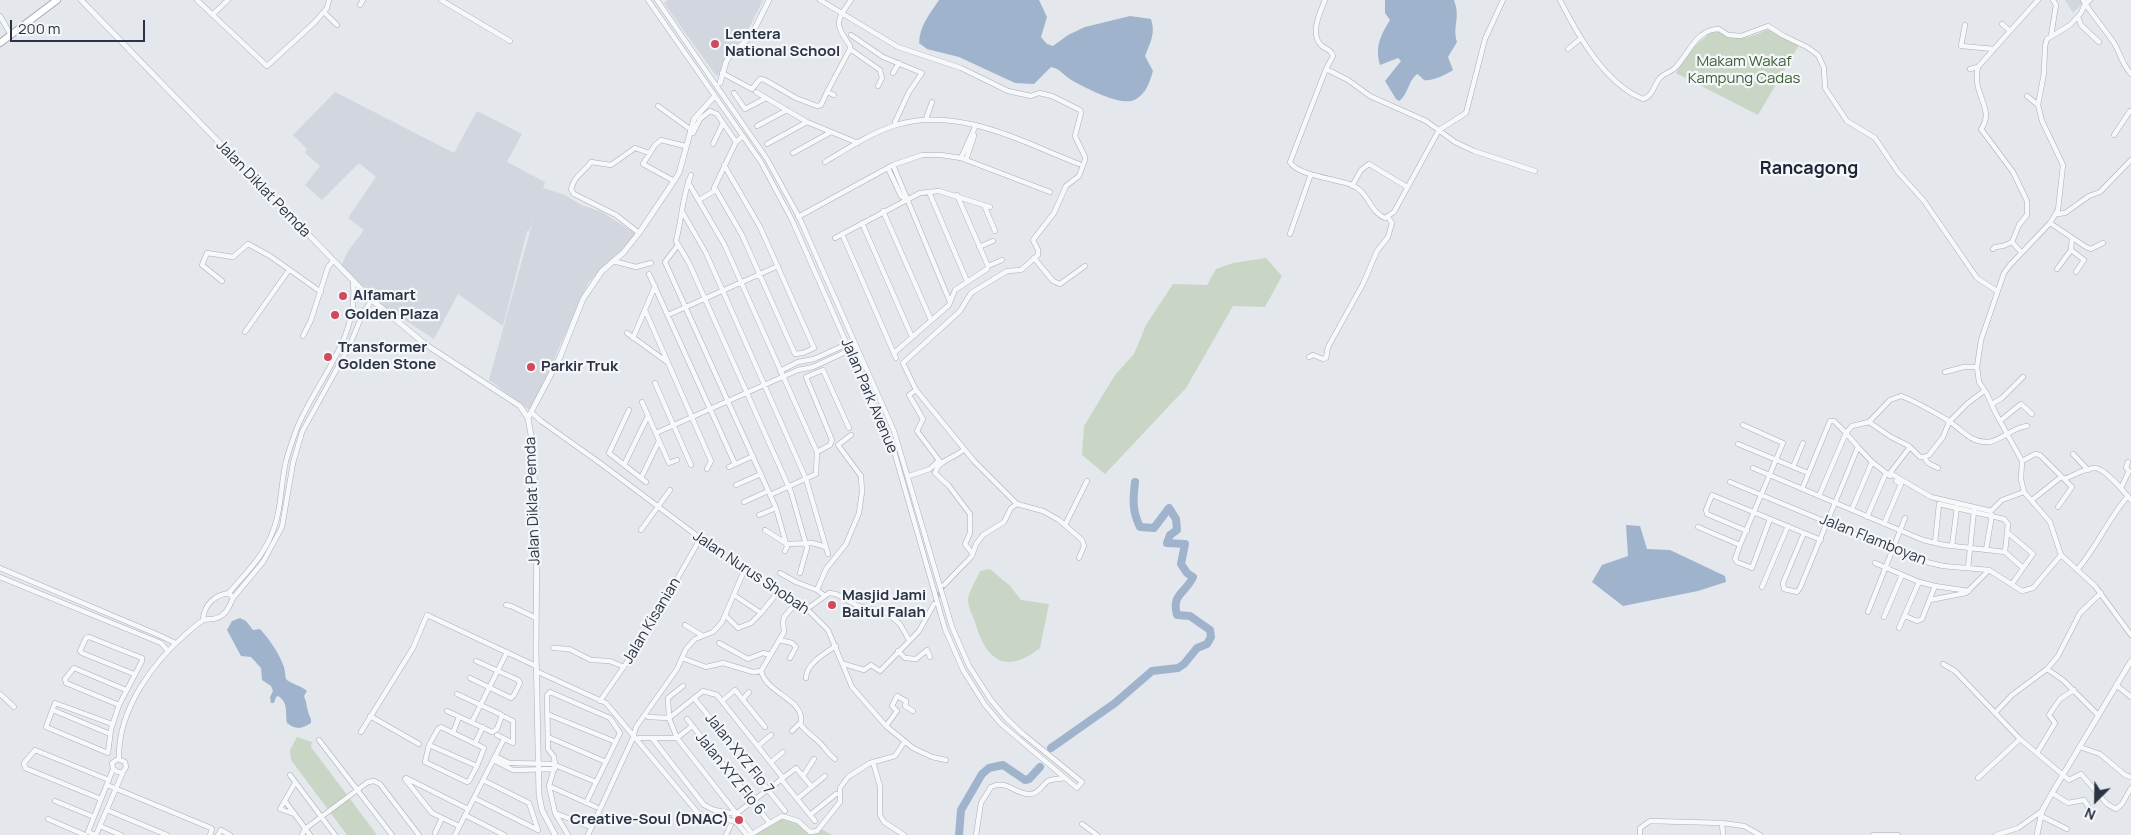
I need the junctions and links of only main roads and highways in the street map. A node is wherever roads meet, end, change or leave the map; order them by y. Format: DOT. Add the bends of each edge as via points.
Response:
graph roads {
  1 [pos="57,0"];
  2 [pos="0,43"];
  1 -- 2 [label="main road"];
}
